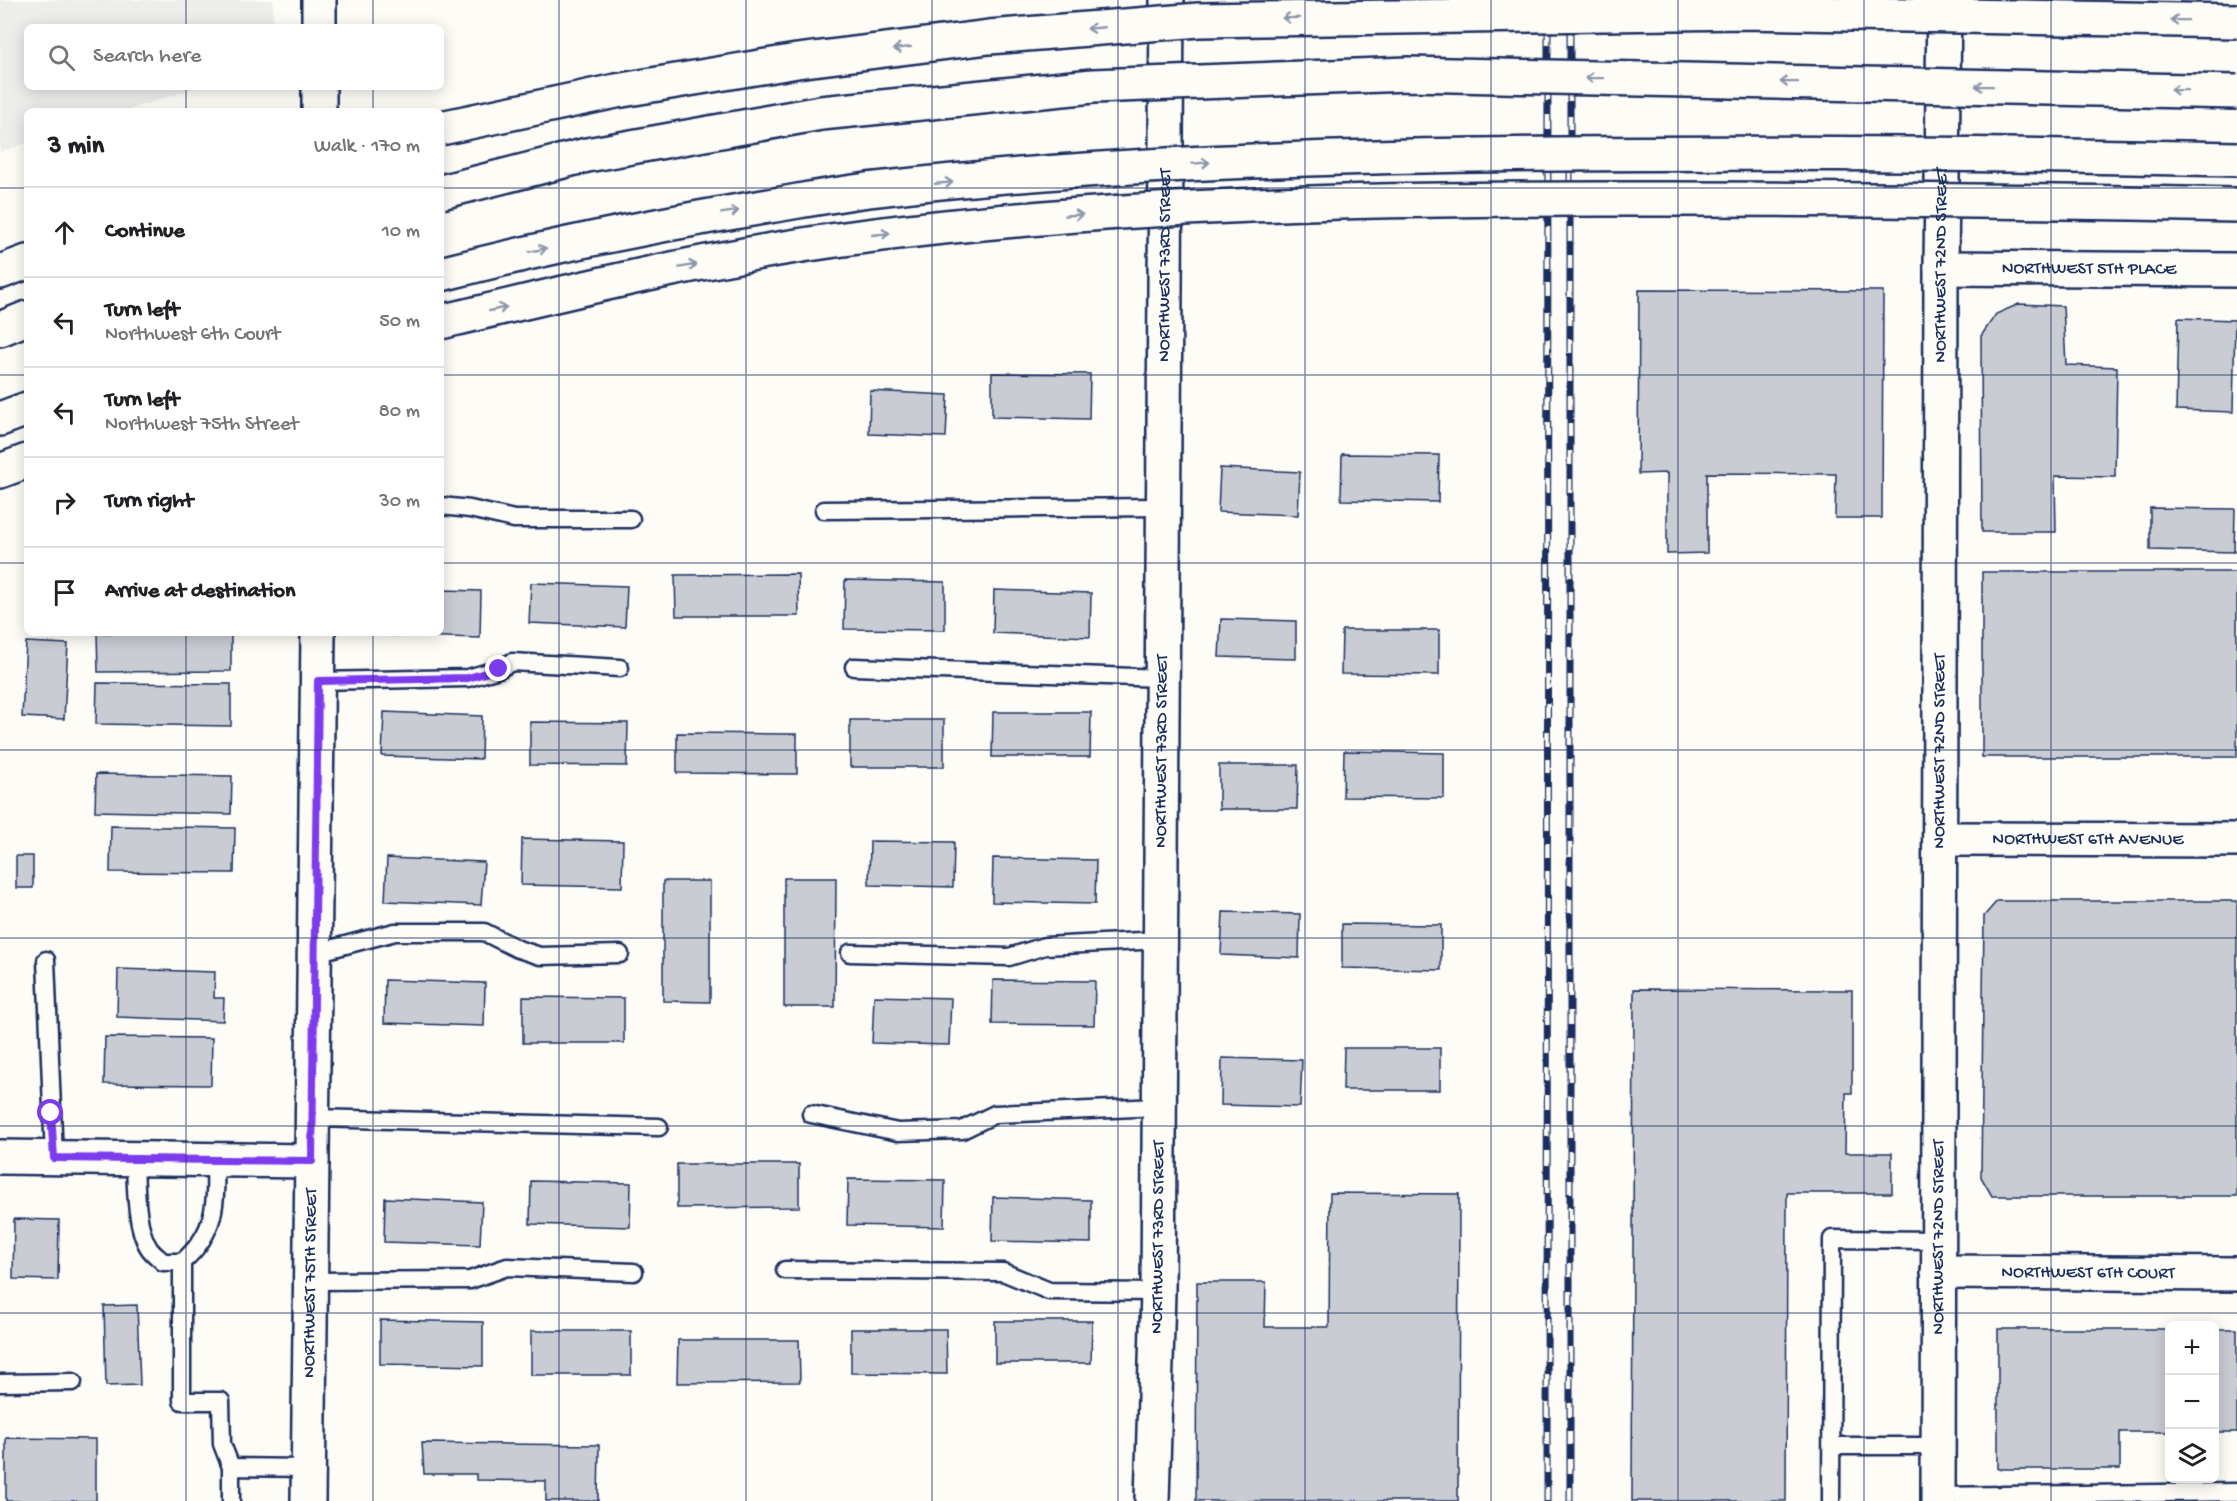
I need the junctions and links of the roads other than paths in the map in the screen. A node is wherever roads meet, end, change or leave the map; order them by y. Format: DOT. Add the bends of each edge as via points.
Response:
graph roads {
  1 [pos="319,0"];
  2 [pos="1167,0"];
  3 [pos="1944,0"];
  4 [pos="2237,21"];
  5 [pos="319,24"];
  6 [pos="319,90"];
  7 [pos="2237,92"];
  8 [pos="319,108"];
  9 [pos="444,127"];
  10 [pos="2237,159"];
  11 [pos="444,191"];
  12 [pos="2237,205"];
  13 [pos="24,263"];
  14 [pos="1941,268"];
  15 [pos="2237,270"];
  16 [pos="0,272"];
  17 [pos="444,273"];
  18 [pos="24,319"];
  19 [pos="444,321"];
  20 [pos="0,329"];
  21 [pos="24,410"];
  22 [pos="0,419"];
  23 [pos="24,462"];
  24 [pos="0,471"];
  25 [pos="444,506"];
  26 [pos="1163,507"];
  27 [pos="824,510"];
  28 [pos="631,519"];
  29 [pos="318,636"];
  30 [pos="854,667"];
  31 [pos="620,668"];
  32 [pos="1162,678"];
  33 [pos="318,681"];
  34 [pos="1940,839"];
  35 [pos="2237,840"];
  36 [pos="1160,940"];
  37 [pos="315,953"];
  38 [pos="850,953"];
  39 [pos="620,954"];
  40 [pos="46,960"];
  41 [pos="1159,1107"];
  42 [pos="812,1114"];
  43 [pos="313,1118"];
  44 [pos="659,1127"];
  45 [pos="0,1157"];
  46 [pos="54,1158"];
  47 [pos="135,1159"];
  48 [pos="215,1160"];
  49 [pos="312,1161"];
  50 [pos="1938,1240"];
  51 [pos="182,1262"];
  52 [pos="785,1270"];
  53 [pos="634,1272"];
  54 [pos="1938,1272"];
  55 [pos="2237,1274"];
  56 [pos="311,1281"];
  57 [pos="1158,1292"];
  58 [pos="73,1382"];
  59 [pos="0,1383"];
  60 [pos="1832,1446"];
  61 [pos="1938,1446"];
  62 [pos="231,1467"];
  63 [pos="309,1468"];
  64 [pos="2237,1492"];
  65 [pos="1938,1498"];
  66 [pos="231,1501"];
  67 [pos="308,1501"];
  68 [pos="1152,1501"];
  69 [pos="1831,1501"];
  1 -- 5 [label="main road"];
  2 -- 26 [label="main road, NORTHWEST 73RD STREET"];
  3 -- 14 [label="main road, NORTHWEST 72ND STREET"];
  4 -- 9 [label="main road, one-way, bridge" via="1743,12 1199,20 989,37 797,60 616,91"];
  6 -- 8 [label="main road"];
  7 -- 11 [label="main road, one-way, bridge" via="1408,74 1093,86 820,113 587,154"];
  17 -- 10 [label="main road, one-way, bridge" via="674,221 874,189 1233,161 1642,153"];
  19 -- 12 [label="main road, one-way, bridge" via="654,271 855,237 1042,217 1464,198"];
  13 -- 16 [label="main road"];
  14 -- 15 [label="main road, NORTHWEST 5TH PLACE"];
  14 -- 34 [label="main road, NORTHWEST 72ND STREET"];
  18 -- 20 [label="main road"];
  21 -- 22 [label="main road"];
  23 -- 24 [label="main road"];
  25 -- 28 [label="lane" via="514,519"];
  26 -- 27 [label="lane"];
  26 -- 32 [label="main road, NORTHWEST 73RD STREET"];
  29 -- 33 [label="main road, NORTHWEST 75TH STREET"];
  30 -- 32 [label="lane"];
  31 -- 33 [label="lane" via="512,662 468,678"];
  32 -- 36 [label="main road, NORTHWEST 73RD STREET"];
  33 -- 37 [label="main road, NORTHWEST 75TH STREET"];
  34 -- 35 [label="main road, NORTHWEST 6TH AVENUE"];
  34 -- 50 [label="main road, NORTHWEST 72ND STREET"];
  36 -- 38 [label="lane" via="1045,946 1009,957"];
  36 -- 41 [label="main road, NORTHWEST 73RD STREET"];
  37 -- 39 [label="lane" via="395,933 484,932 540,956"];
  37 -- 43 [label="main road, NORTHWEST 75TH STREET"];
  40 -- 46 [label="lane"];
  41 -- 42 [label="lane" via="995,1114 962,1130 898,1132"];
  41 -- 57 [label="main road, NORTHWEST 73RD STREET"];
  43 -- 44 [label="lane"];
  43 -- 49 [label="main road, NORTHWEST 75TH STREET"];
  45 -- 46 [label="main road"];
  46 -- 47 [label="main road"];
  47 -- 48 [label="main road"];
  47 -- 51 [label="lane" via="136,1196 149,1248 163,1262"];
  48 -- 49 [label="main road"];
  48 -- 51 [label="lane" via="213,1218 195,1251"];
  49 -- 56 [label="main road, NORTHWEST 75TH STREET"];
  50 -- 54 [label="main road, NORTHWEST 72ND STREET"];
  50 -- 60 [label="lane" via="1832,1239"];
  51 -- 62 [label="lane" via="182,1401 221,1401 222,1444"];
  52 -- 57 [label="lane" via="1004,1272 1049,1291"];
  53 -- 56 [label="lane" via="507,1267 470,1281"];
  54 -- 55 [label="main road, NORTHWEST 6TH COURT"];
  54 -- 61 [label="main road, NORTHWEST 72ND STREET"];
  56 -- 63 [label="main road, NORTHWEST 75TH STREET"];
  57 -- 68 [label="main road, NORTHWEST 73RD STREET"];
  58 -- 59 [label="lane"];
  60 -- 61 [label="lane"];
  60 -- 69 [label="lane"];
  61 -- 65 [label="main road, NORTHWEST 72ND STREET"];
  62 -- 63 [label="lane"];
  62 -- 66 [label="lane"];
  63 -- 67 [label="main road, NORTHWEST 75TH STREET"];
  64 -- 65 [label="lane"];
}
